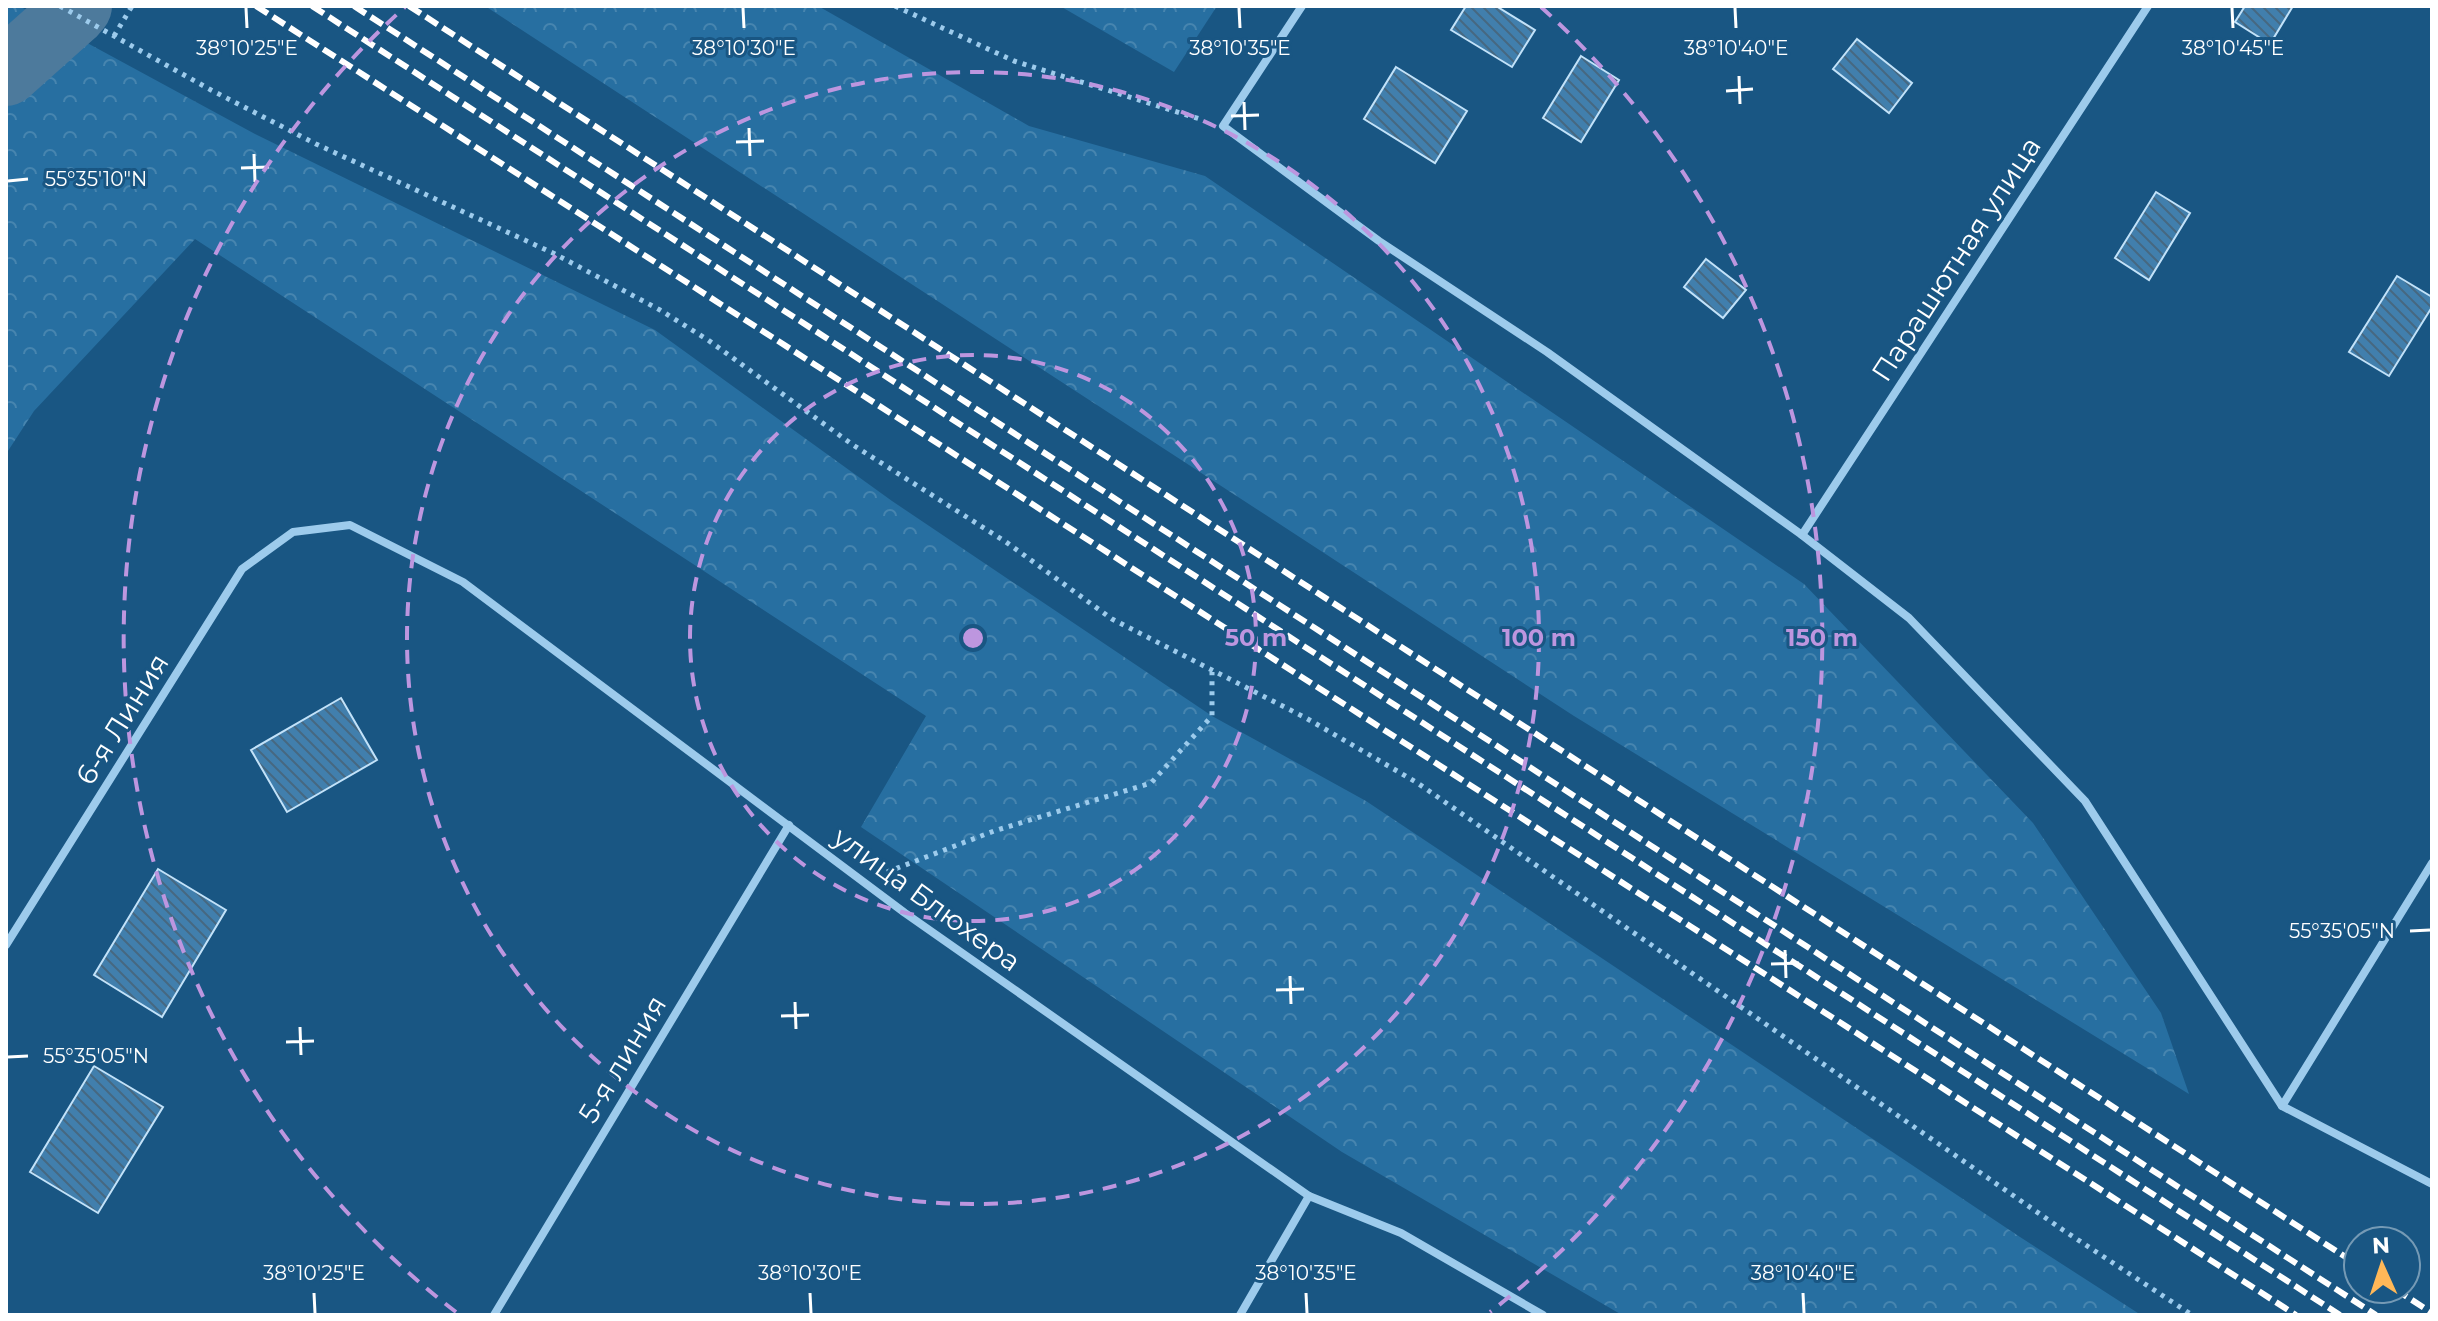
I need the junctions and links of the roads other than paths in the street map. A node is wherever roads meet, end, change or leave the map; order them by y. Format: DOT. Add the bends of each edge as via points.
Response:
graph roads {
  1 [pos="1302,6"];
  2 [pos="2148,6"];
  3 [pos="293,532"];
  4 [pos="1802,535"];
  5 [pos="789,825"];
  6 [pos="2432,863"];
  7 [pos="6,945"];
  8 [pos="2282,1106"];
  9 [pos="2432,1184"];
  10 [pos="1309,1196"];
  11 [pos="494,1315"];
  12 [pos="1240,1315"];
  13 [pos="1543,1315"];
  1 -- 4 [label="street" via="1223,126"];
  2 -- 4 [label="street, Парашютная улица"];
  3 -- 5 [label="street, улица Блюхера" via="350,525 463,582"];
  3 -- 7 [label="street, 6-я Линия" via="242,569"];
  4 -- 8 [label="street" via="1909,618 2085,801"];
  5 -- 10 [label="street, улица Блюхера"];
  5 -- 11 [label="street, 5-я линия"];
  6 -- 8 [label="street"];
  8 -- 9 [label="street"];
  10 -- 12 [label="street"];
  10 -- 13 [label="street, улица Блюхера" via="1401,1233"];
}
